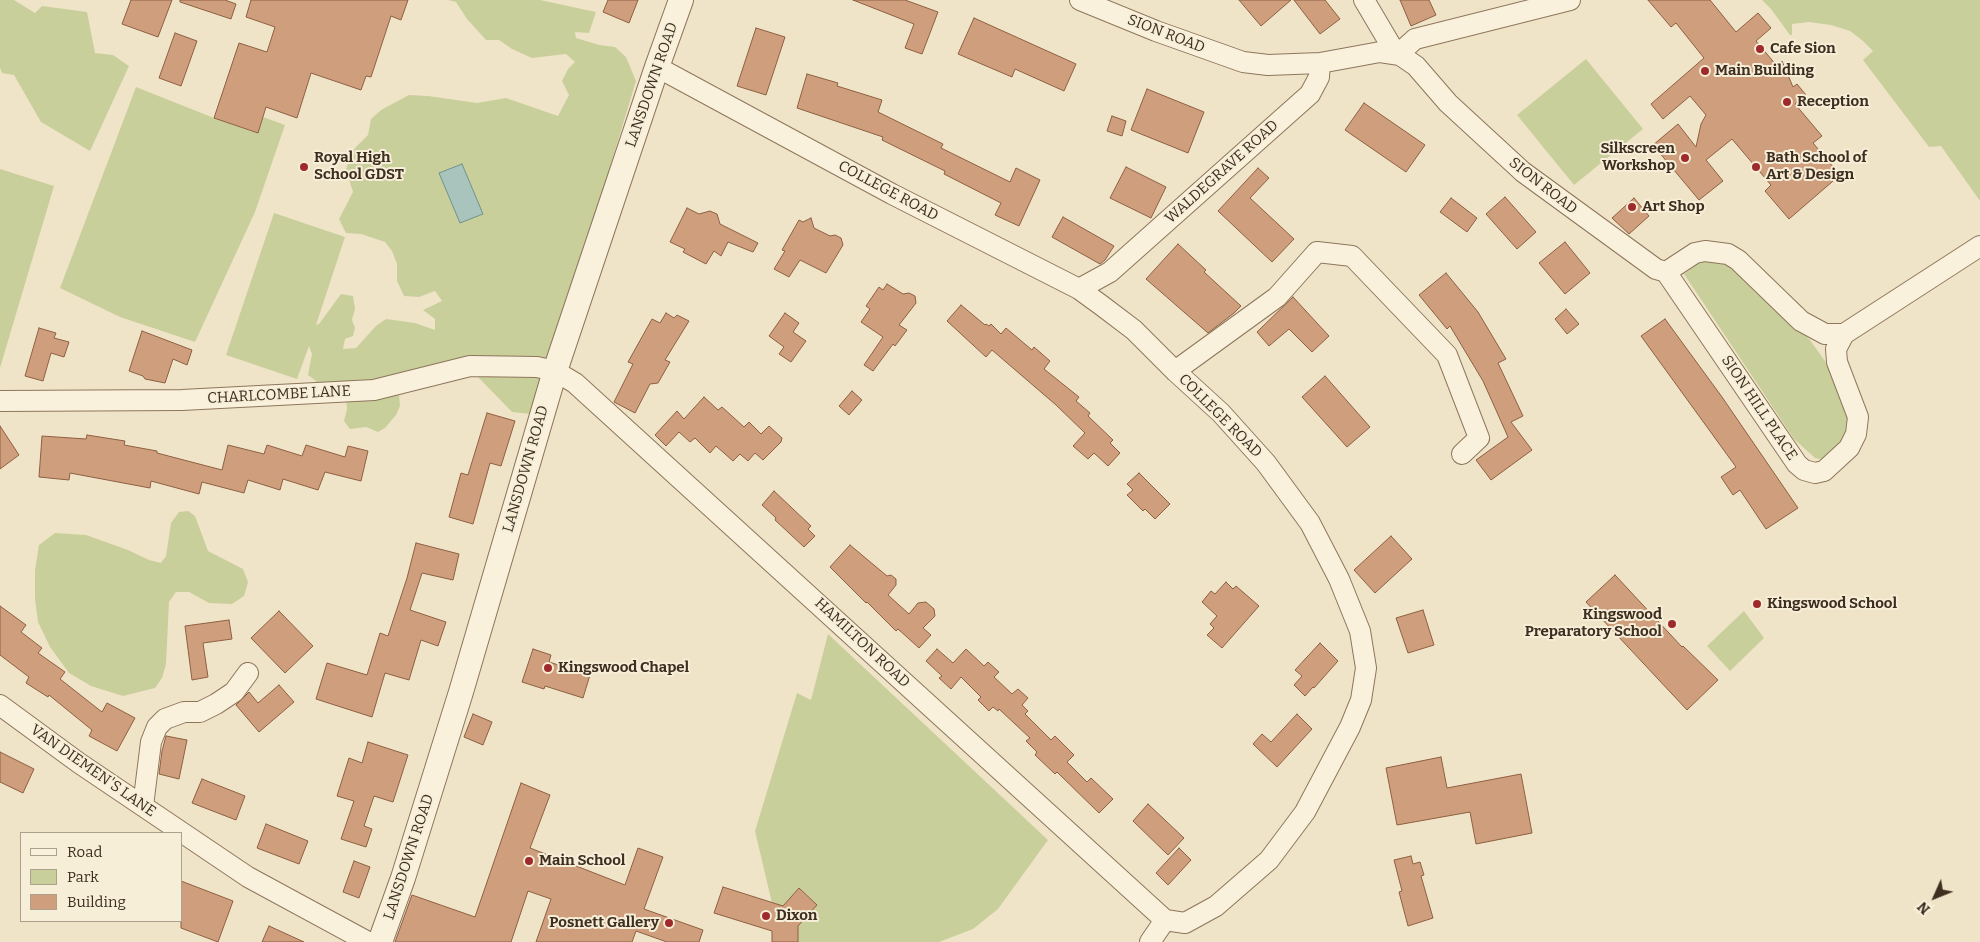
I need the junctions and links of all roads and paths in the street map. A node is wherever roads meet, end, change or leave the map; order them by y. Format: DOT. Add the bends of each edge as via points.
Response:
graph roads {
  1 [pos="681,0"];
  2 [pos="1080,0"];
  3 [pos="1364,0"];
  4 [pos="1570,0"];
  5 [pos="1398,55"];
  6 [pos="1320,63"];
  7 [pos="656,67"];
  8 [pos="1980,246"];
  9 [pos="1110,272"];
  10 [pos="1666,272"];
  11 [pos="1079,290"];
  12 [pos="1101,305"];
  13 [pos="1844,334"];
  14 [pos="555,371"];
  15 [pos="1175,371"];
  16 [pos="0,401"];
  17 [pos="1462,454"];
  18 [pos="248,673"];
  19 [pos="0,705"];
  20 [pos="142,806"];
  21 [pos="181,832"];
  22 [pos="182,832"];
  23 [pos="1165,920"];
  24 [pos="368,942"];
  25 [pos="380,942"];
  26 [pos="1150,942"];
  1 -- 7 [label="street, LANSDOWN ROAD"];
  2 -- 6 [label="street, SION ROAD" via="1243,62 1268,66"];
  3 -- 5 [label="street"];
  4 -- 5 [label="street" via="1415,39"];
  5 -- 6 [label="street, SION ROAD" via="1380,52"];
  5 -- 10 [label="street, SION ROAD" via="1416,66 1448,103 1523,172 1656,269"];
  6 -- 9 [label="street, WALDEGRAVE ROAD" via="1310,94"];
  7 -- 11 [label="street, COLLEGE ROAD"];
  7 -- 14 [label="street, LANSDOWN ROAD"];
  8 -- 13 [label="street"];
  9 -- 11 [label="street, WALDEGRAVE ROAD"];
  9 -- 12 [label="street"];
  10 -- 13 [label="street" via="1695,253 1714,251 1728,254 1801,321 1825,334"];
  10 -- 13 [label="street, SION HILL PLACE" via="1797,464 1815,473 1824,471 1849,448 1856,434 1858,417 1837,362 1836,349"];
  11 -- 12 [label="street, COLLEGE ROAD"];
  12 -- 15 [label="street, COLLEGE ROAD" via="1134,330"];
  14 -- 16 [label="street, CHARLCOMBE LANE" via="537,367 470,366 374,390 190,400"];
  14 -- 23 [label="street, HAMILTON ROAD" via="583,390"];
  14 -- 25 [label="street, LANSDOWN ROAD" via="461,692"];
  15 -- 17 [label="street" via="1277,297 1317,252 1352,256 1447,355 1479,438"];
  15 -- 23 [label="street, COLLEGE ROAD" via="1221,413 1266,463 1310,523 1339,579 1360,631 1366,668 1360,700 1350,727 1305,812 1269,860 1216,906 1185,923"];
  18 -- 20 [label="street" via="234,692 216,704 200,712 184,712 164,719 156,727"];
  19 -- 20 [label="street, VAN DIEMEN'S LANE"];
  20 -- 21 [label="street, VAN DIEMEN'S LANE"];
  22 -- 24 [label="street, VAN DIEMEN'S LANE" via="260,884"];
  23 -- 26 [label="street"];
}
